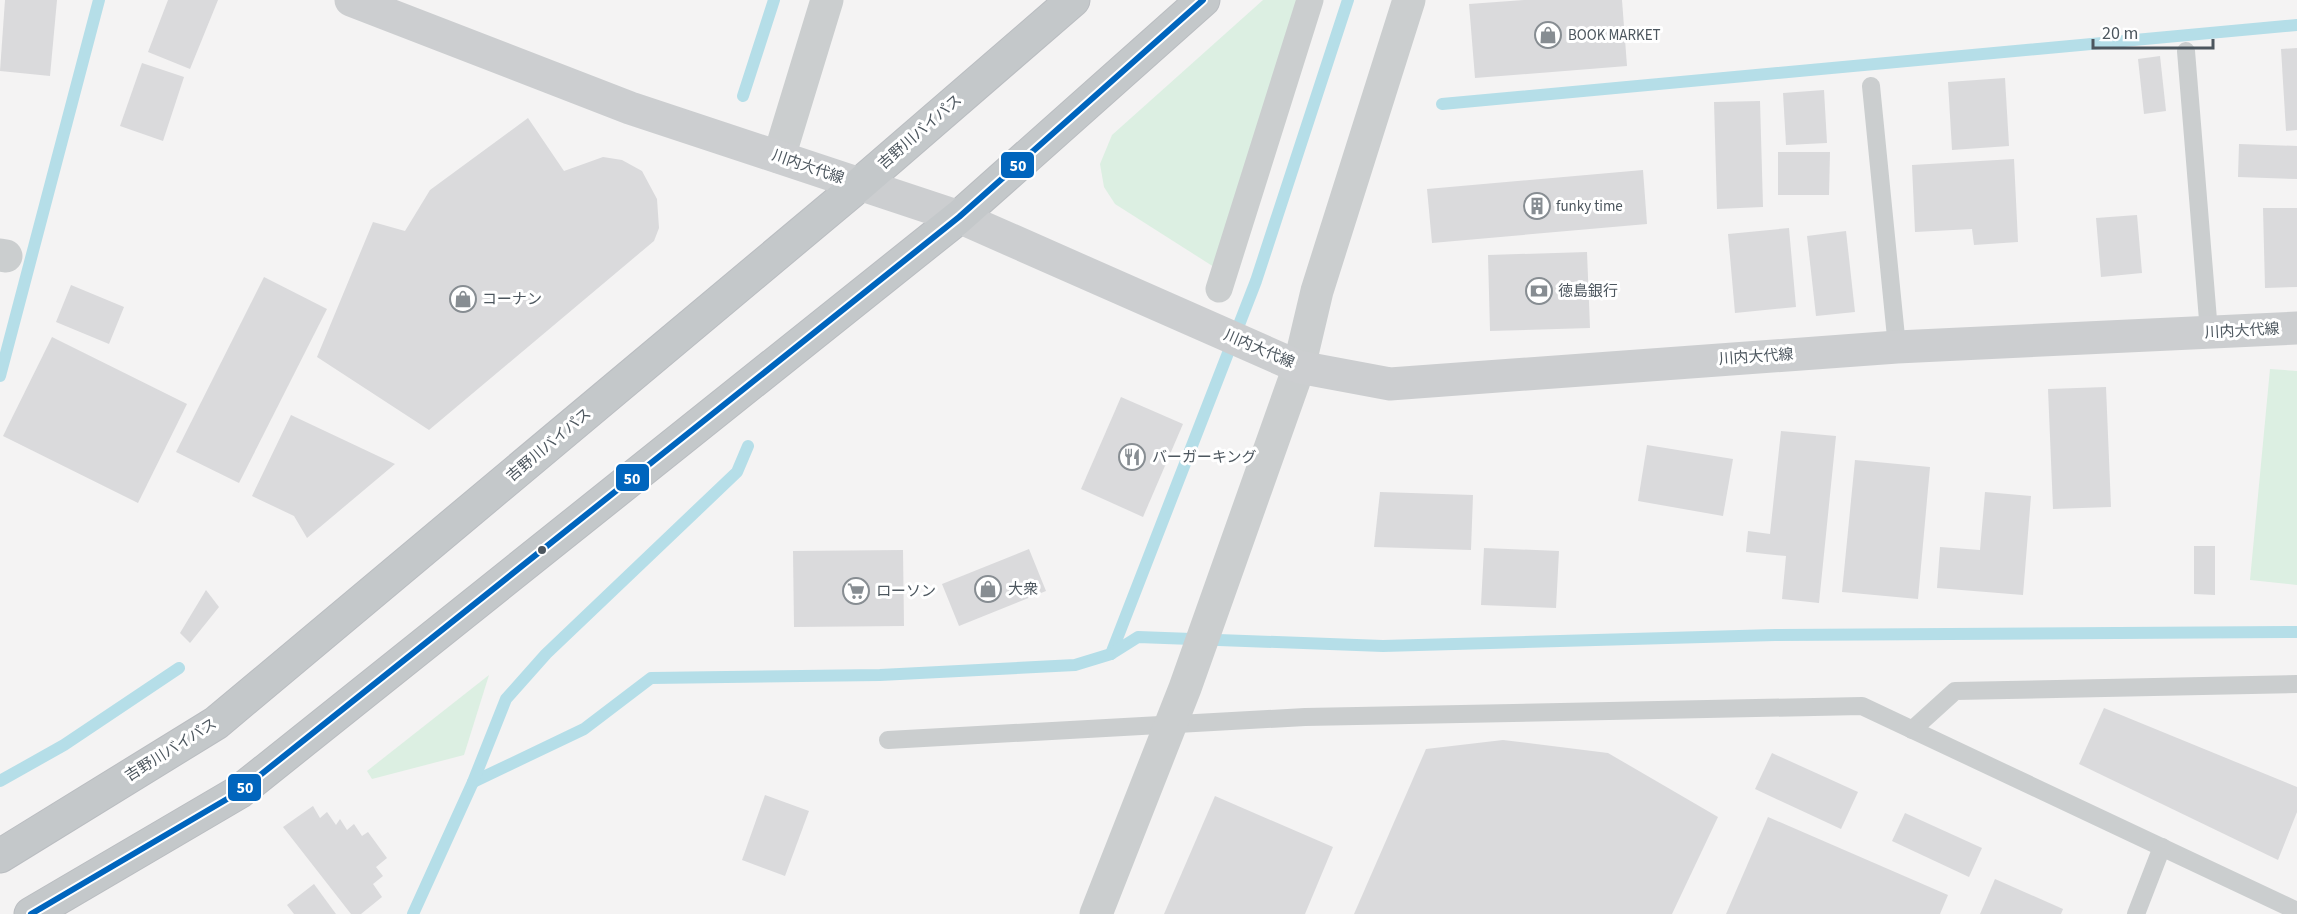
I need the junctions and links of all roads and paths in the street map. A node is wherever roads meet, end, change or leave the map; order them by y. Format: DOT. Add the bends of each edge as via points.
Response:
graph roads {
  1 [pos="351,0"];
  2 [pos="827,0"];
  3 [pos="1073,0"];
  4 [pos="1203,0"];
  5 [pos="1310,0"];
  6 [pos="1409,0"];
  7 [pos="2186,51"];
  8 [pos="1871,86"];
  9 [pos="779,157"];
  10 [pos="859,185"];
  11 [pos="959,217"];
  12 [pos="1220,289"];
  13 [pos="2297,328"];
  14 [pos="2209,332"];
  15 [pos="1897,347"];
  16 [pos="1299,367"];
  17 [pos="2297,684"];
  18 [pos="1169,726"];
  19 [pos="1912,730"];
  20 [pos="888,740"];
  21 [pos="2162,847"];
  22 [pos="0,856"];
  23 [pos="2297,911"];
  24 [pos="31,914"];
  25 [pos="1096,914"];
  26 [pos="2136,914"];
  1 -- 9 [label="main road, 川内大代線" via="630,108"];
  2 -- 9 [label="street"];
  3 -- 10 [label="highway, 吉野川バイパス"];
  4 -- 11 [label="highway"];
  5 -- 12 [label="street"];
  6 -- 16 [label="street" via="1317,291"];
  7 -- 14 [label="lane"];
  8 -- 15 [label="lane"];
  9 -- 10 [label="main road, 川内大代線"];
  10 -- 11 [label="main road, 川内大代線"];
  10 -- 22 [label="highway, 吉野川バイパス" via="216,723"];
  11 -- 16 [label="main road, 川内大代線"];
  11 -- 24 [label="highway" via="239,792"];
  13 -- 14 [label="main road, 川内大代線"];
  14 -- 15 [label="main road, 川内大代線"];
  15 -- 16 [label="main road, 川内大代線" via="1390,384"];
  16 -- 18 [label="street" via="1215,608"];
  17 -- 19 [label="lane" via="1954,691"];
  18 -- 19 [label="lane" via="1305,717 1862,706"];
  18 -- 20 [label="lane"];
  18 -- 25 [label="street"];
  19 -- 21 [label="lane"];
  21 -- 23 [label="lane"];
  21 -- 26 [label="lane"];
}
